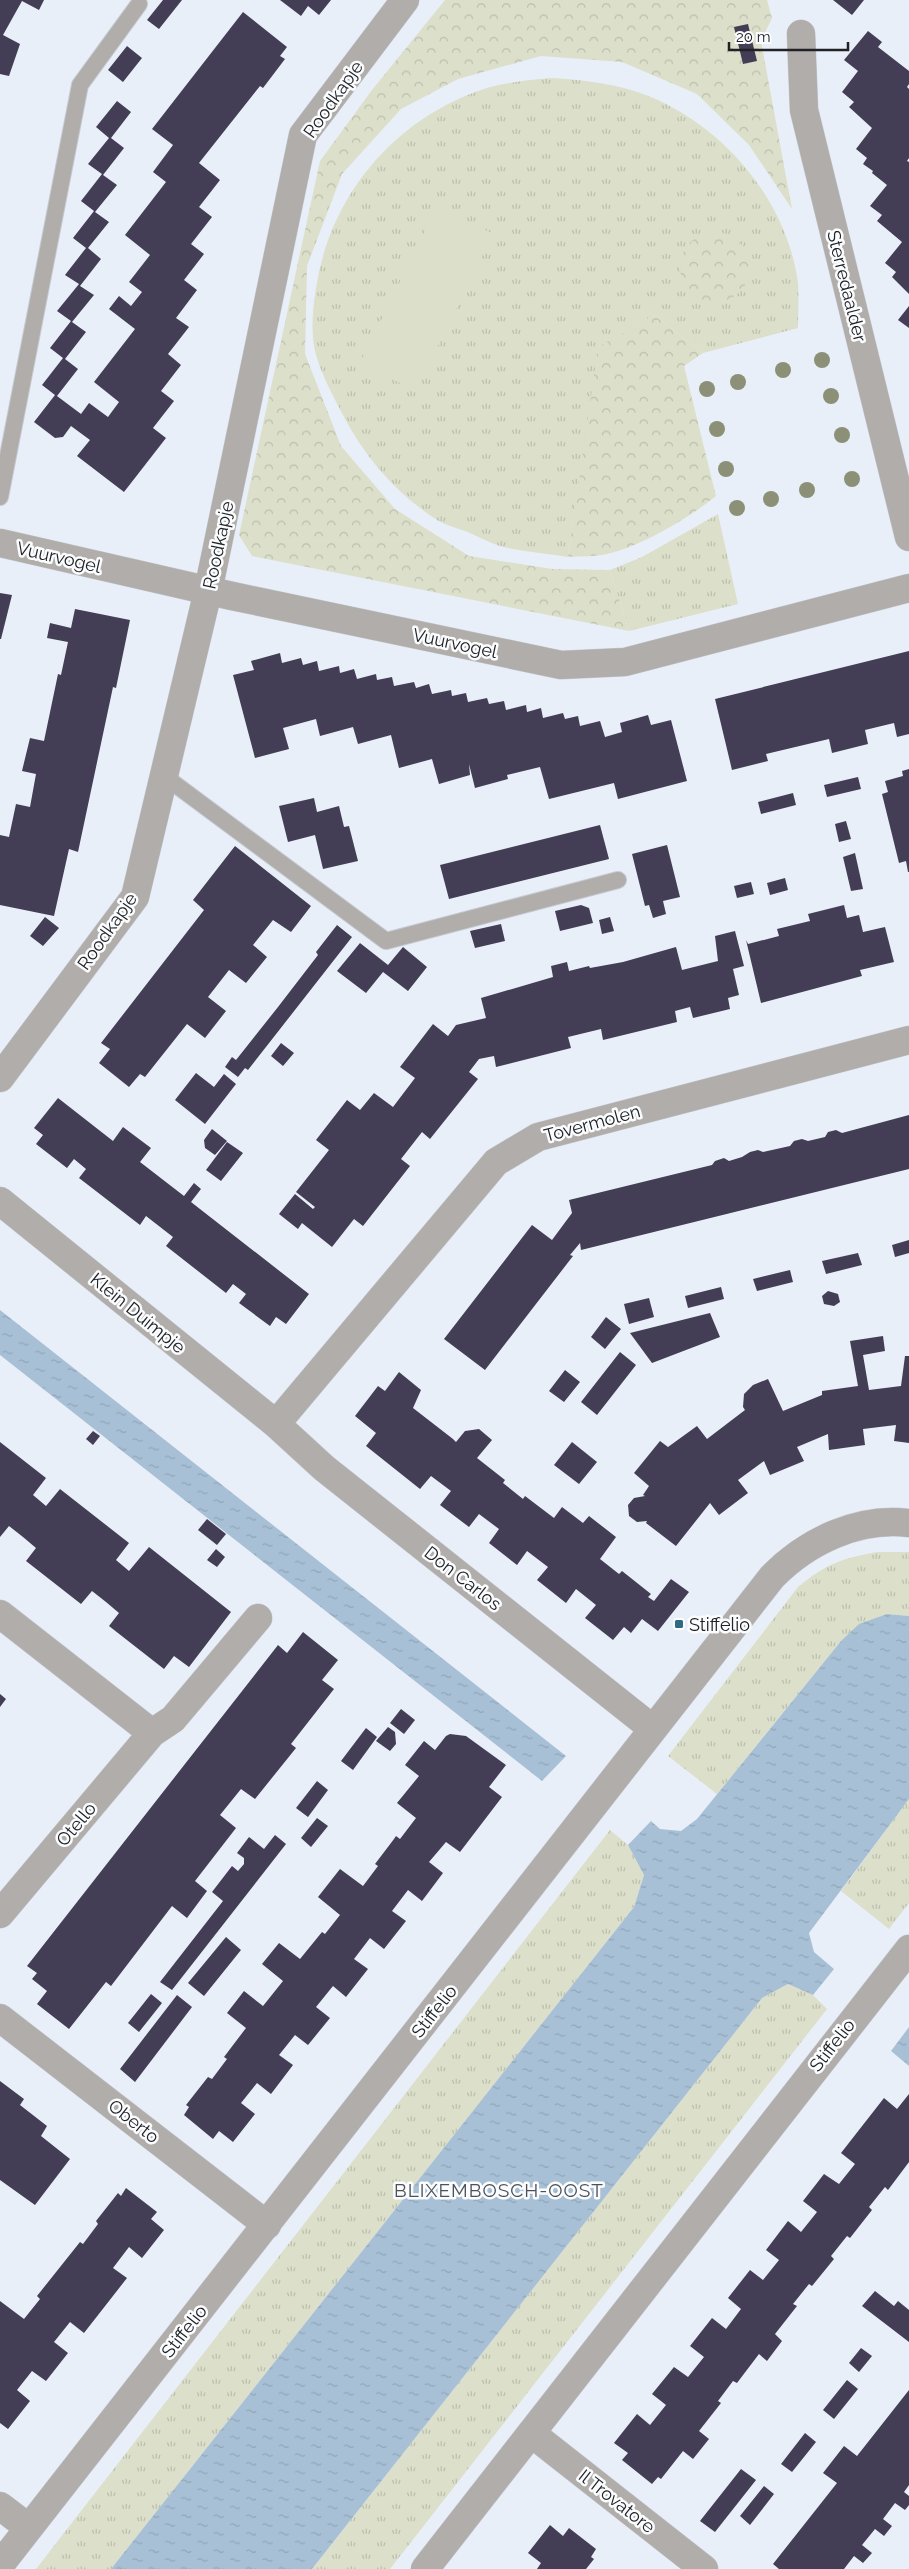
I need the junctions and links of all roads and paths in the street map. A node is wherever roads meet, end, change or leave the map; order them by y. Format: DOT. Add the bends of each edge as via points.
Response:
graph roads {
  1 [pos="405,0"];
  2 [pos="139,4"];
  3 [pos="801,34"];
  4 [pos="0,497"];
  5 [pos="909,537"];
  6 [pos="0,543"];
  7 [pos="909,588"];
  8 [pos="208,591"];
  9 [pos="164,776"];
  10 [pos="618,880"];
  11 [pos="909,1040"];
  12 [pos="0,1078"];
  13 [pos="0,1201"];
  14 [pos="276,1424"];
  15 [pos="909,1523"];
  16 [pos="0,1614"];
  17 [pos="258,1618"];
  18 [pos="653,1729"];
  19 [pos="152,1733"];
  20 [pos="0,1914"];
  21 [pos="909,1949"];
  22 [pos="0,2018"];
  23 [pos="267,2225"];
  24 [pos="531,2433"];
  25 [pos="0,2506"];
  26 [pos="28,2528"];
  27 [pos="0,2565"];
  28 [pos="425,2569"];
  29 [pos="704,2569"];
  1 -- 8 [label="street, Roodkapje" via="303,135"];
  2 -- 4 [label="lane" via="80,85"];
  3 -- 5 [label="street, Sterredaalder" via="804,110"];
  6 -- 8 [label="street, Vuurvogel"];
  7 -- 8 [label="street, Vuurvogel" via="625,662 561,665"];
  8 -- 9 [label="street, Roodkapje"];
  9 -- 10 [label="lane" via="386,941"];
  9 -- 12 [label="street, Roodkapje" via="135,897"];
  11 -- 14 [label="street, Tovermolen" via="538,1137 496,1162"];
  13 -- 14 [label="street, Klein Duimpje"];
  14 -- 18 [label="street, Don Carlos" via="324,1468"];
  15 -- 18 [label="street, Stiffelio" via="858,1527 810,1546 788,1560"];
  16 -- 19 [label="street"];
  17 -- 19 [label="street, Otello" via="174,1719"];
  18 -- 23 [label="street, Stiffelio"];
  19 -- 20 [label="street, Otello"];
  21 -- 24 [label="street, Stiffelio"];
  22 -- 23 [label="street, Oberto"];
  23 -- 26 [label="street, Stiffelio"];
  24 -- 28 [label="street, Stiffelio"];
  24 -- 29 [label="street, Il Trovatore"];
  25 -- 26 [label="street"];
  26 -- 27 [label="street, Stiffelio"];
}
